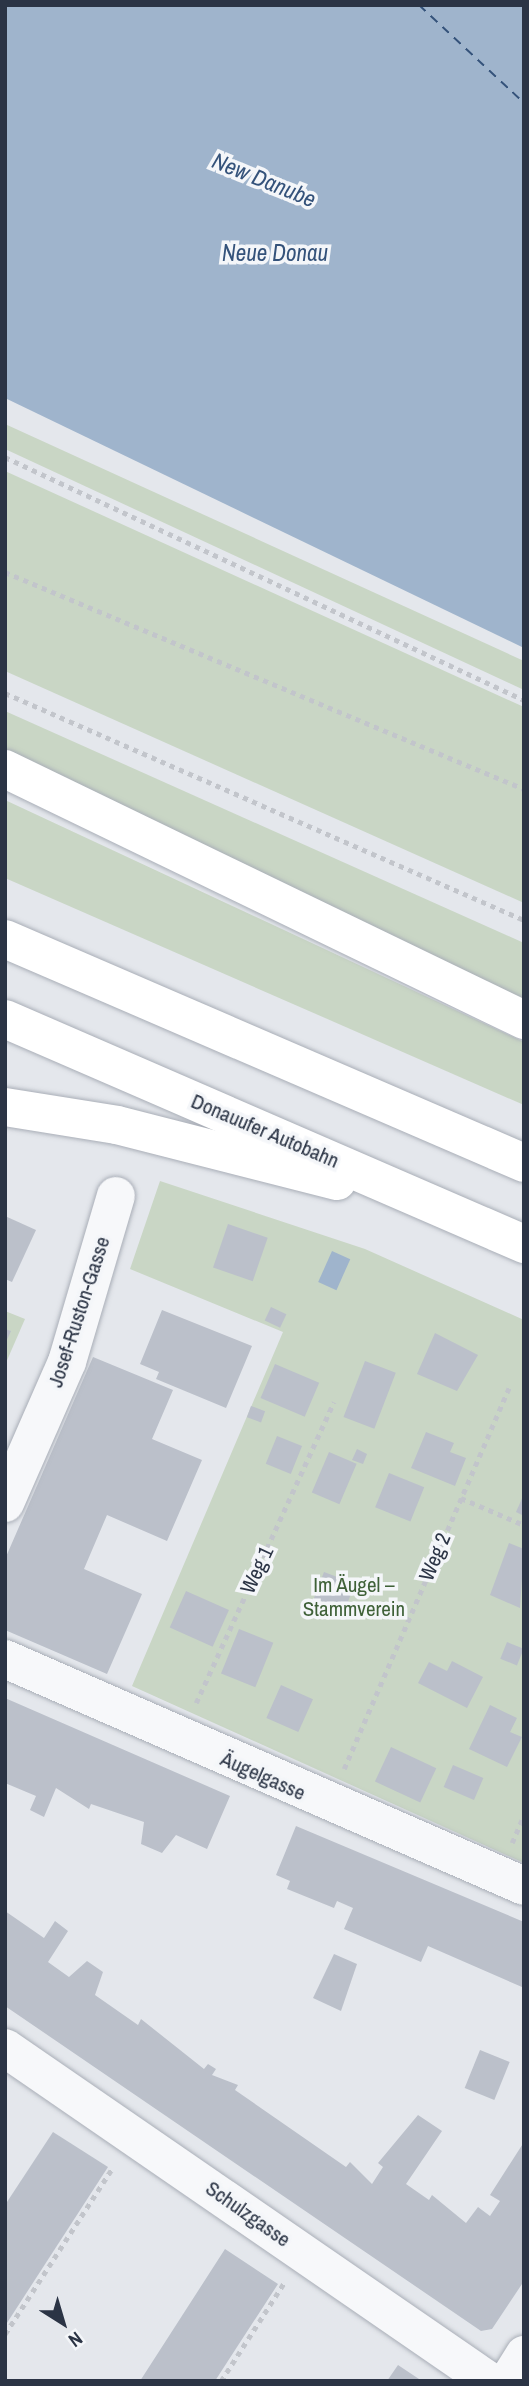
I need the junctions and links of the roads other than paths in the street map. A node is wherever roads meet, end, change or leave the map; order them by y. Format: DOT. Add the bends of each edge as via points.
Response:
graph roads {
  1 [pos="5,769"];
  2 [pos="5,939"];
  3 [pos="5,1019"];
  4 [pos="524,1020"];
  5 [pos="5,1107"];
  6 [pos="524,1163"];
  7 [pos="116,1196"];
  8 [pos="438,1206"];
  9 [pos="524,1244"];
  10 [pos="5,1503"];
  11 [pos="5,1659"];
  12 [pos="524,1886"];
  13 [pos="5,2048"];
  14 [pos="524,2355"];
  15 [pos="489,2381"];
  16 [pos="508,2381"];
  1 -- 4 [label="highway"];
  2 -- 6 [label="highway"];
  3 -- 8 [label="highway, Donauufer Autobahn"];
  5 -- 8 [label="highway" via="117,1125"];
  7 -- 10 [label="street, Josef-Ruston-Gasse" via="67,1362"];
  8 -- 9 [label="highway, Donauufer Autobahn"];
  11 -- 12 [label="street, Äugelgasse" via="327,1805"];
  13 -- 15 [label="street, Schulzgasse"];
  14 -- 16 [label="street"];
}
